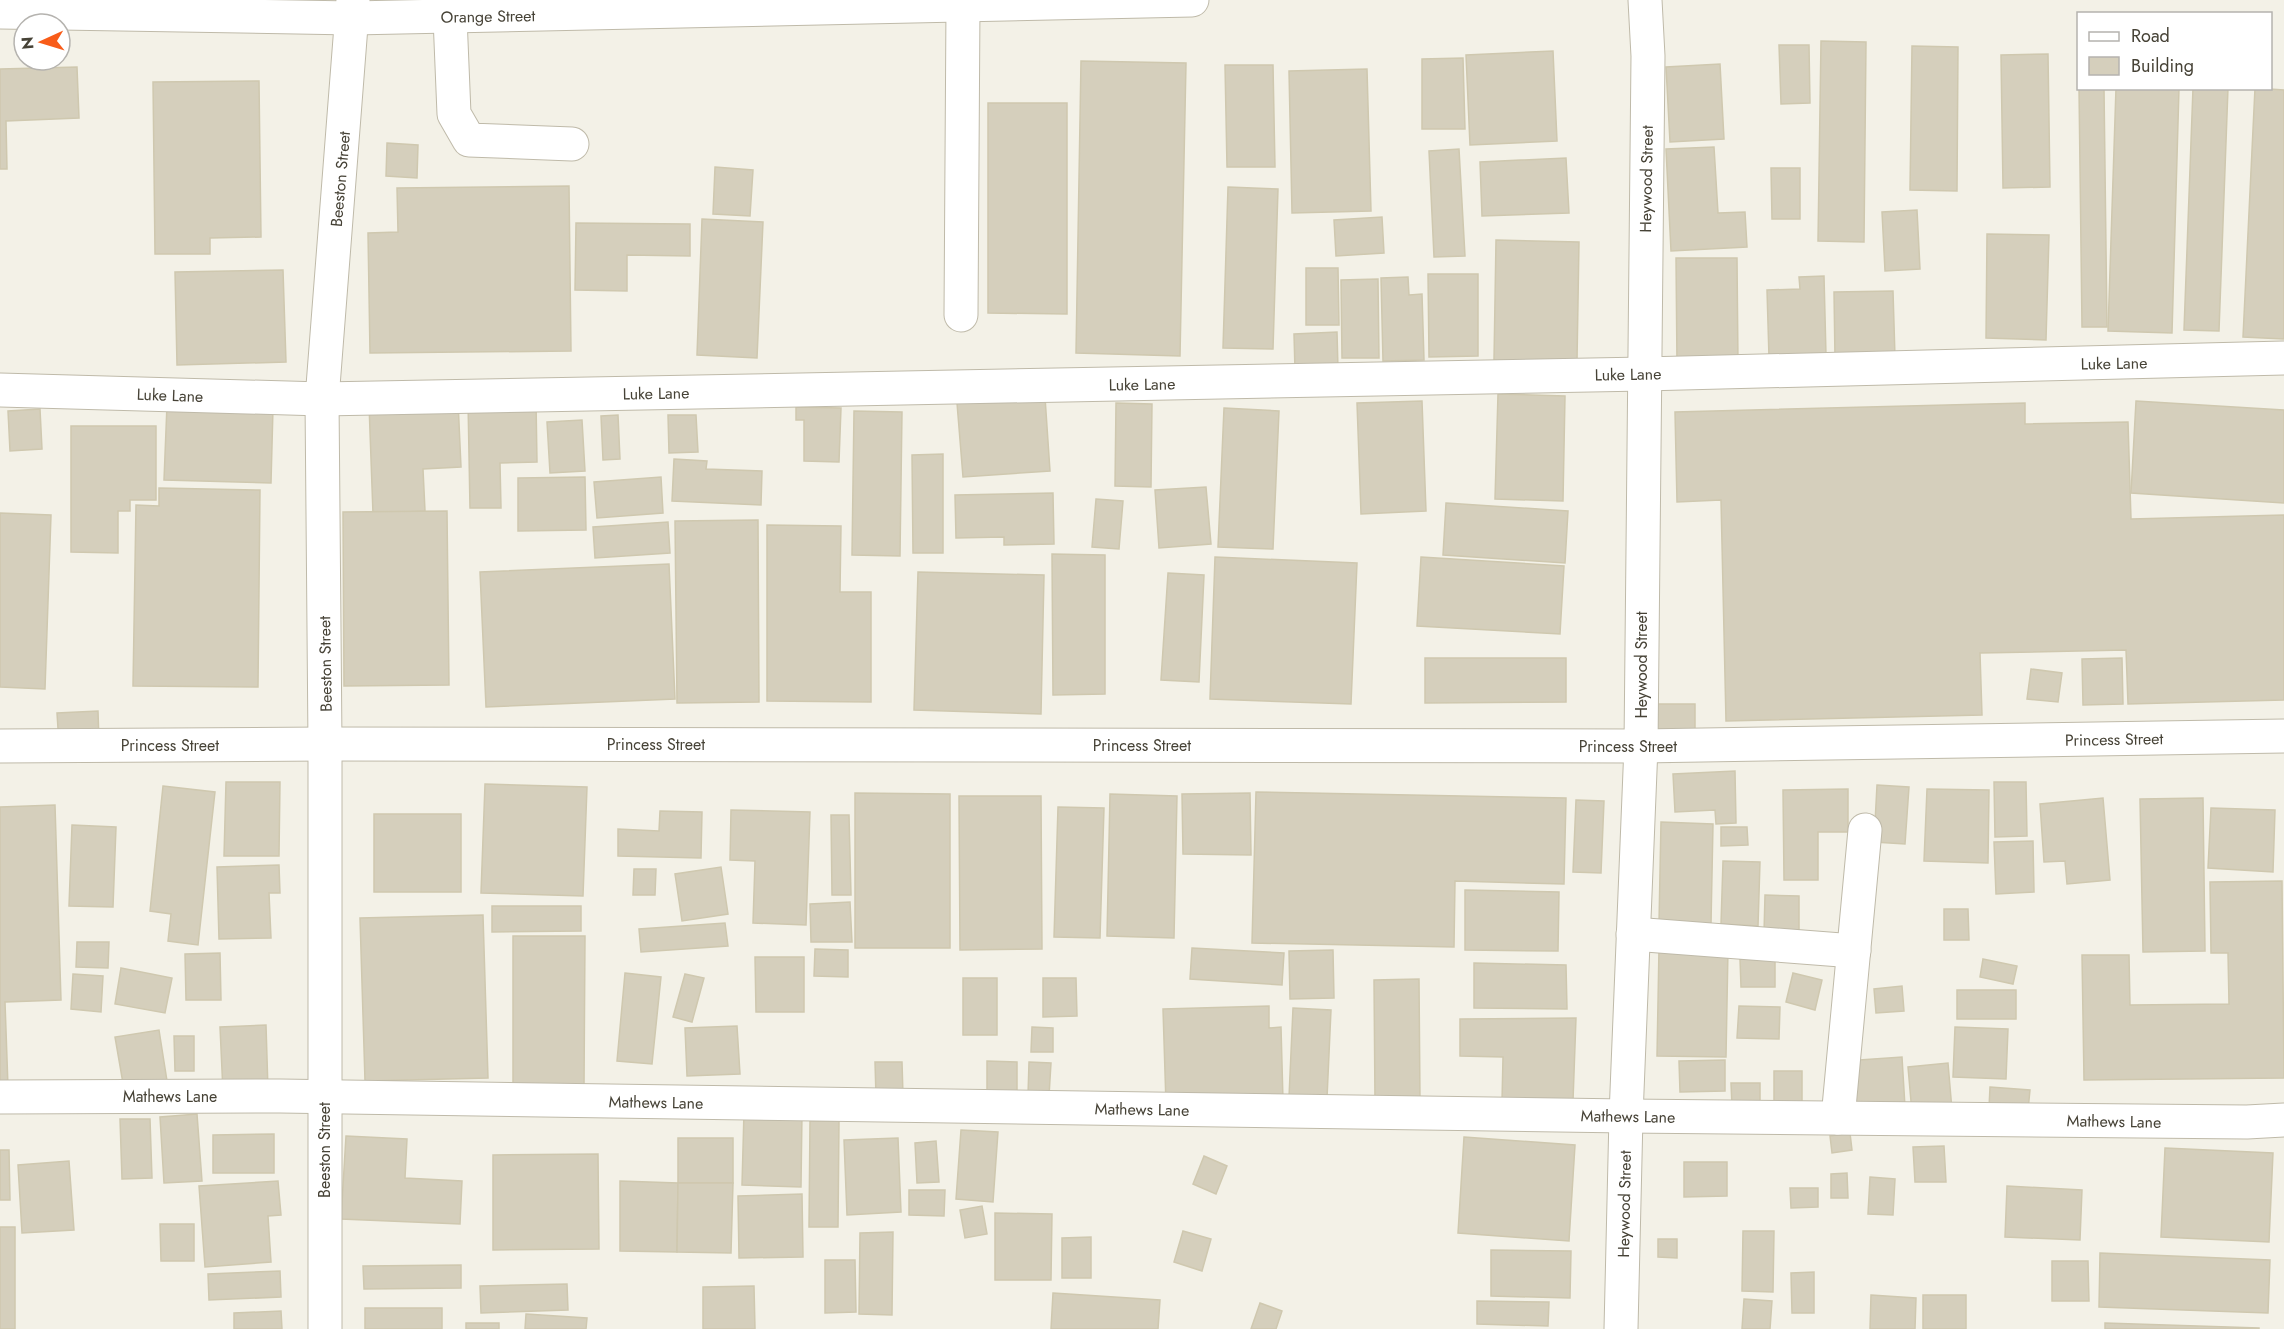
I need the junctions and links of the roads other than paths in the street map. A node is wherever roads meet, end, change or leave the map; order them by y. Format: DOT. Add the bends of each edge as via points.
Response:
graph roads {
  1 [pos="1192,0"];
  2 [pos="1645,0"];
  3 [pos="963,5"];
  4 [pos="353,9"];
  5 [pos="0,12"];
  6 [pos="450,16"];
  7 [pos="572,144"];
  8 [pos="961,315"];
  9 [pos="2284,358"];
  10 [pos="1644,374"];
  11 [pos="0,390"];
  12 [pos="322,399"];
  13 [pos="2284,736"];
  14 [pos="325,744"];
  15 [pos="0,746"];
  16 [pos="1641,746"];
  17 [pos="1865,830"];
  18 [pos="1633,934"];
  19 [pos="1854,951"];
  20 [pos="0,1097"];
  21 [pos="324,1097"];
  22 [pos="1626,1116"];
  23 [pos="1838,1118"];
  24 [pos="2284,1120"];
  25 [pos="325,1329"];
  26 [pos="1621,1329"];
  1 -- 3 [label="street, Orange Street"];
  2 -- 10 [label="street, Heywood Street" via="1648,56"];
  3 -- 6 [label="street, Orange Street"];
  3 -- 8 [label="street"];
  4 -- 5 [label="street, Orange Street"];
  4 -- 6 [label="street, Orange Street"];
  4 -- 12 [label="street, Beeston Street"];
  6 -- 7 [label="street" via="454,114 469,140"];
  9 -- 10 [label="street, Luke Lane"];
  10 -- 12 [label="street, Luke Lane"];
  10 -- 16 [label="street, Heywood Street"];
  11 -- 12 [label="street, Luke Lane"];
  12 -- 14 [label="street, Beeston Street"];
  13 -- 16 [label="street, Princess Street"];
  14 -- 15 [label="street, Princess Street"];
  14 -- 16 [label="street, Princess Street"];
  14 -- 21 [label="street, Beeston Street"];
  16 -- 18 [label="street, Heywood Street"];
  17 -- 19 [label="street"];
  18 -- 19 [label="street"];
  18 -- 22 [label="street, Heywood Street"];
  19 -- 23 [label="street"];
  20 -- 21 [label="street, Mathews Lane"];
  21 -- 22 [label="street, Mathews Lane"];
  21 -- 25 [label="street, Beeston Street"];
  22 -- 23 [label="street, Mathews Lane"];
  22 -- 26 [label="street, Heywood Street"];
  23 -- 24 [label="street, Mathews Lane"];
}
